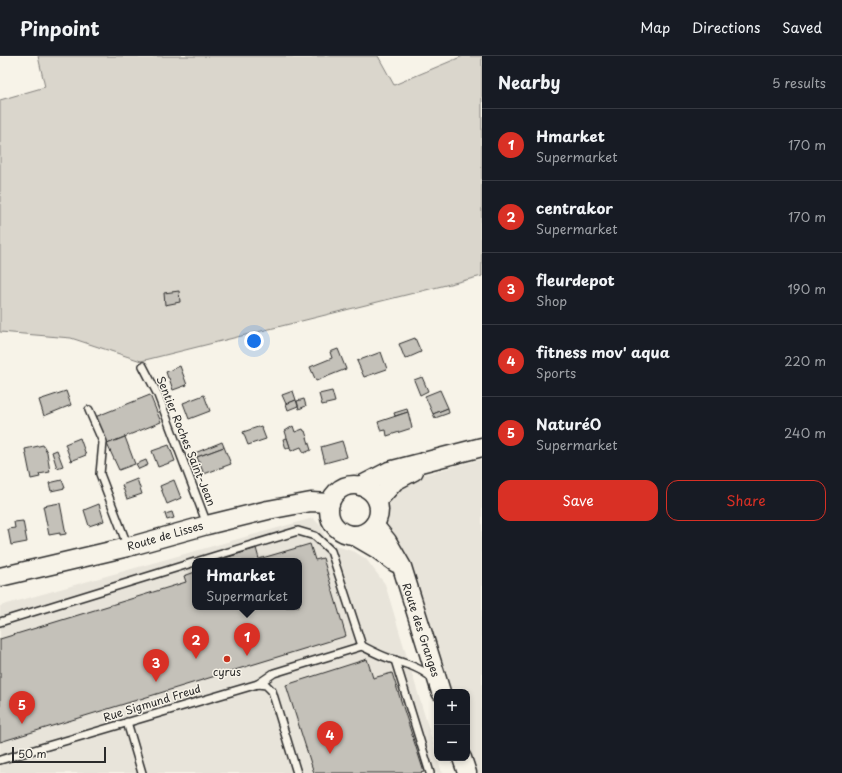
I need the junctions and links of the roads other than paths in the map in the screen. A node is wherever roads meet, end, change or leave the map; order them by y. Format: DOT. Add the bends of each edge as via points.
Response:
graph roads {
  1 [pos="143,366"];
  2 [pos="89,410"];
  3 [pos="482,447"];
  4 [pos="438,458"];
  5 [pos="360,486"];
  6 [pos="378,500"];
  7 [pos="330,503"];
  8 [pos="207,525"];
  9 [pos="374,525"];
  10 [pos="353,535"];
  11 [pos="128,547"];
  12 [pos="209,558"];
  13 [pos="192,563"];
  14 [pos="402,567"];
  15 [pos="0,577"];
  16 [pos="0,622"];
  17 [pos="362,646"];
  18 [pos="395,660"];
  19 [pos="258,684"];
  20 [pos="440,689"];
  21 [pos="127,722"];
  22 [pos="0,760"];
  23 [pos="463,761"];
  24 [pos="142,773"];
  25 [pos="297,773"];
  26 [pos="430,773"];
  27 [pos="467,773"];
  1 -- 8 [label="lane, Sentier Roches Saint-Jean" via="158,395"];
  2 -- 11 [label="lane" via="103,442 100,474"];
  3 -- 4 [label="street"];
  4 -- 5 [label="street" via="389,471"];
  4 -- 6 [label="street" via="395,481"];
  5 -- 6 [label="street" via="368,489"];
  5 -- 7 [label="street" via="345,487"];
  6 -- 9 [label="street" via="380,509"];
  7 -- 8 [label="street, Route de Lisses" via="311,502"];
  7 -- 10 [label="street" via="332,520 337,528"];
  8 -- 11 [label="street, Route de Lisses"];
  9 -- 10 [label="street" via="365,532"];
  9 -- 14 [label="street, Route des Granges"];
  10 -- 14 [label="street, Route des Granges"];
  11 -- 15 [label="street, Route de Lisses"];
  12 -- 17 [label="lane" via="298,531 315,536 331,551"];
  13 -- 16 [label="lane"];
  14 -- 20 [label="street, Route des Granges"];
  17 -- 18 [label="lane"];
  17 -- 19 [label="lane, Rue Sigmund Freud" via="274,673"];
  18 -- 20 [label="lane" via="428,674"];
  18 -- 26 [label="lane"];
  19 -- 21 [label="lane, Rue Sigmund Freud"];
  19 -- 25 [label="lane" via="266,685 272,691"];
  21 -- 22 [label="lane, Rue Sigmund Freud"];
  21 -- 24 [label="lane"];
  23 -- 27 [label="street"];
}
